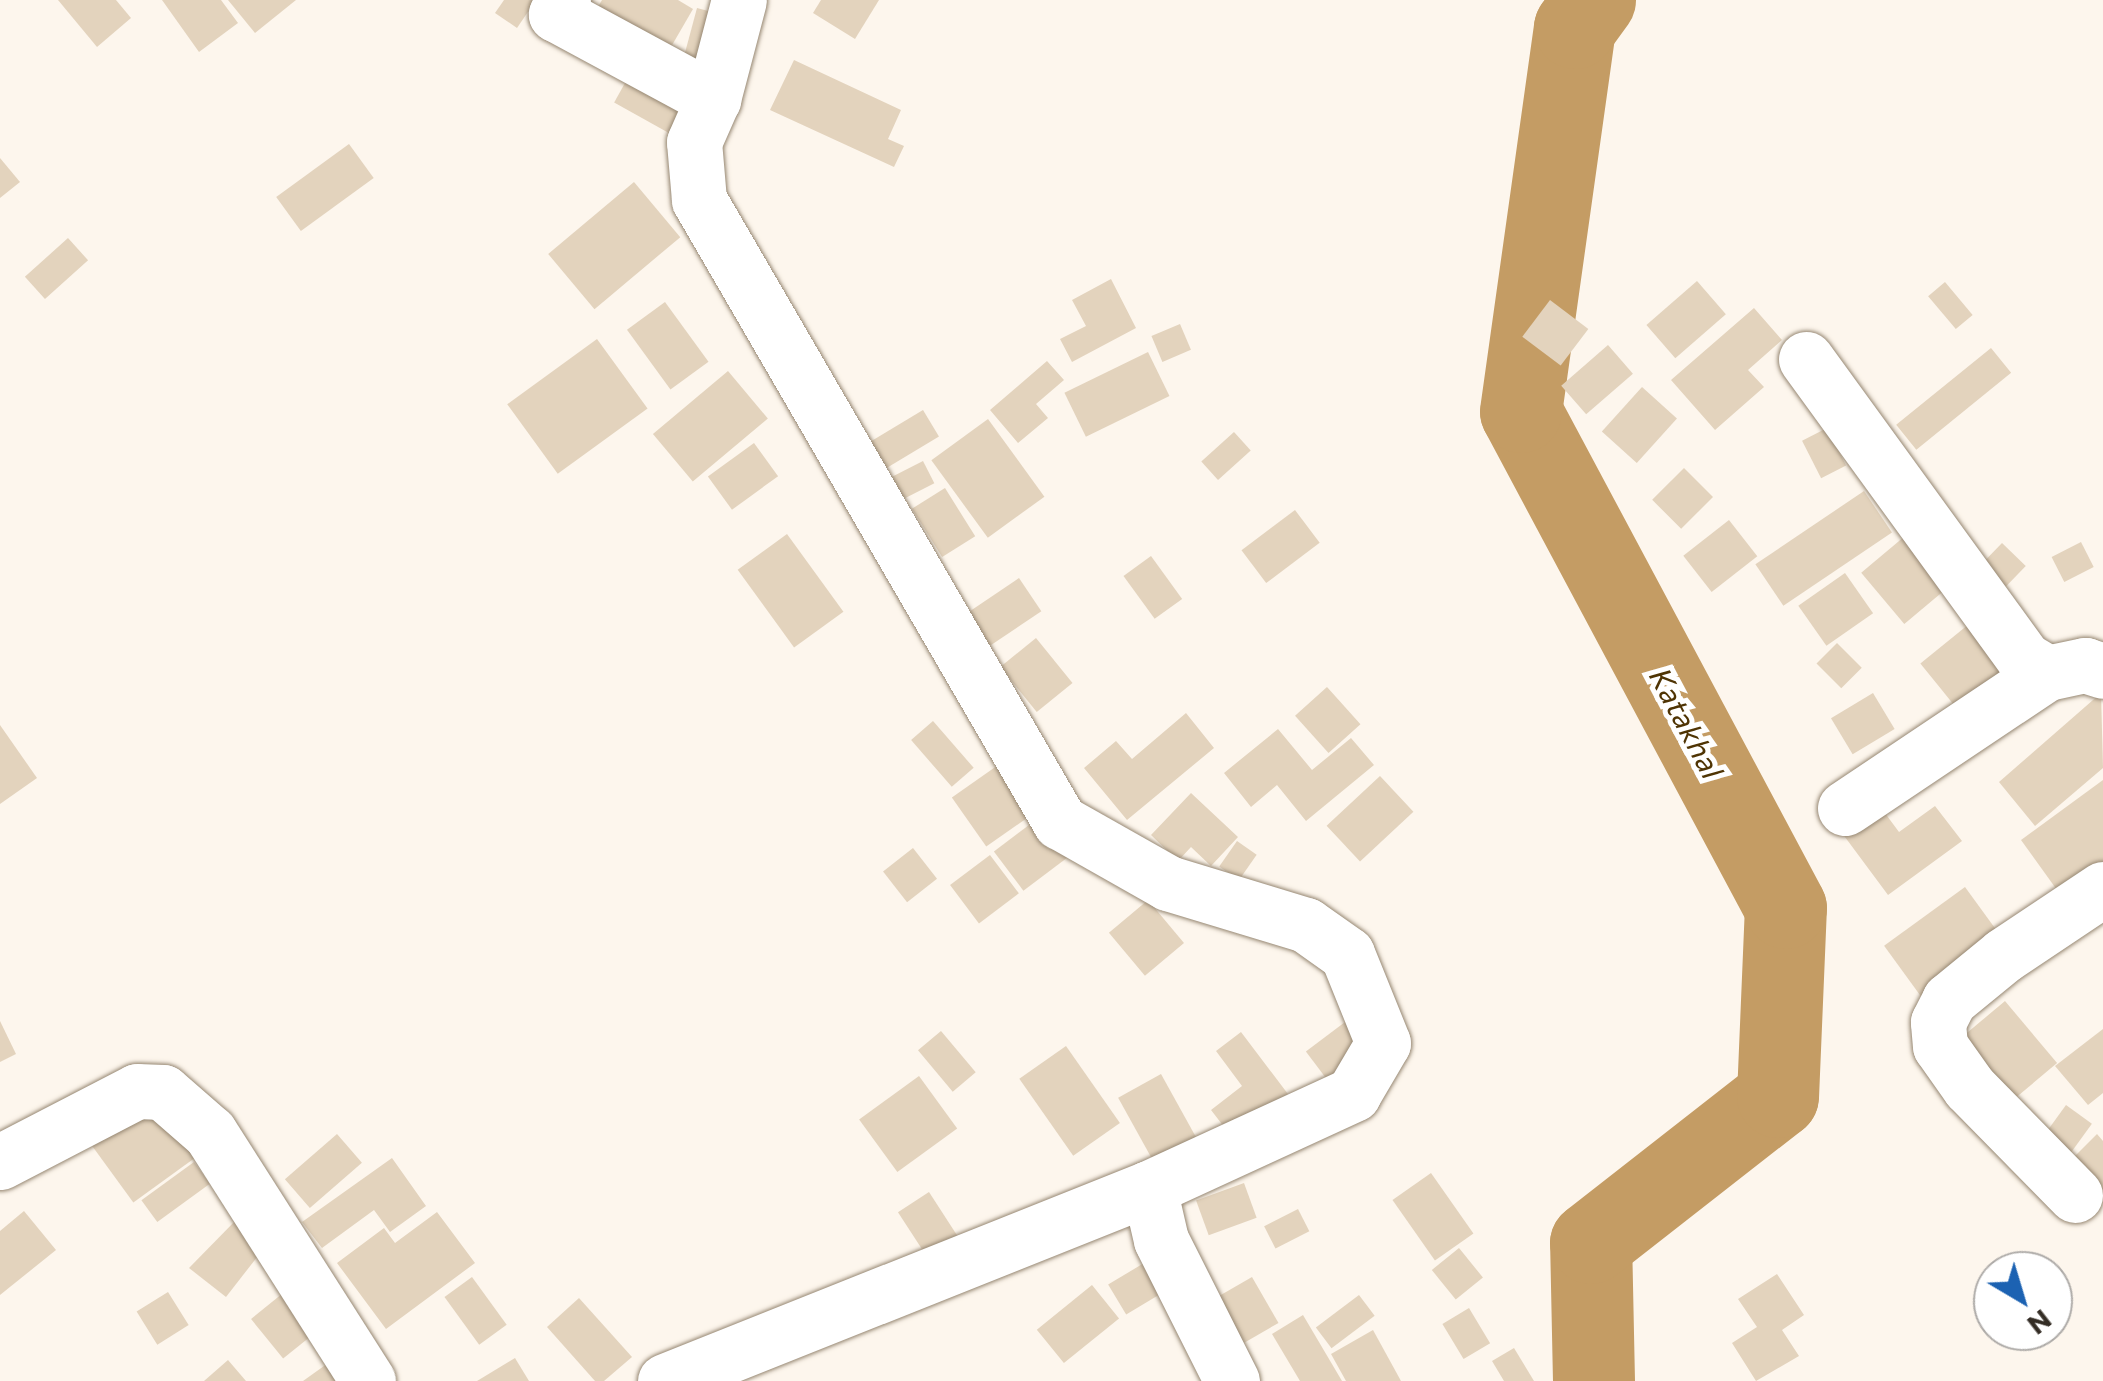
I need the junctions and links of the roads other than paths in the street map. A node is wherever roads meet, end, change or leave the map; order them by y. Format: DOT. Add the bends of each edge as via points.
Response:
graph roads {
  1 [pos="563,0"];
  2 [pos="739,0"];
  3 [pos="713,99"];
  4 [pos="1806,359"];
  5 [pos="2103,671"];
  6 [pos="2047,673"];
  7 [pos="1845,808"];
  8 [pos="2103,889"];
  9 [pos="0,1162"];
  10 [pos="1149,1188"];
  11 [pos="2075,1195"];
  12 [pos="368,1381"];
  13 [pos="665,1381"];
  14 [pos="1232,1381"];
  1 -- 3 [label="street" via="556,14"];
  2 -- 3 [label="street"];
  3 -- 10 [label="street" via="694,142 699,200 1060,822 1168,882 1306,926 1347,954 1383,1042 1353,1094"];
  4 -- 6 [label="street" via="2024,659"];
  5 -- 6 [label="street" via="2085,665"];
  6 -- 7 [label="street"];
  8 -- 11 [label="street" via="1990,966 1949,1000 1938,1022 1940,1046 1970,1087"];
  9 -- 12 [label="street" via="138,1091 164,1092 210,1133"];
  10 -- 13 [label="street"];
  10 -- 14 [label="street" via="1160,1240"];
}
